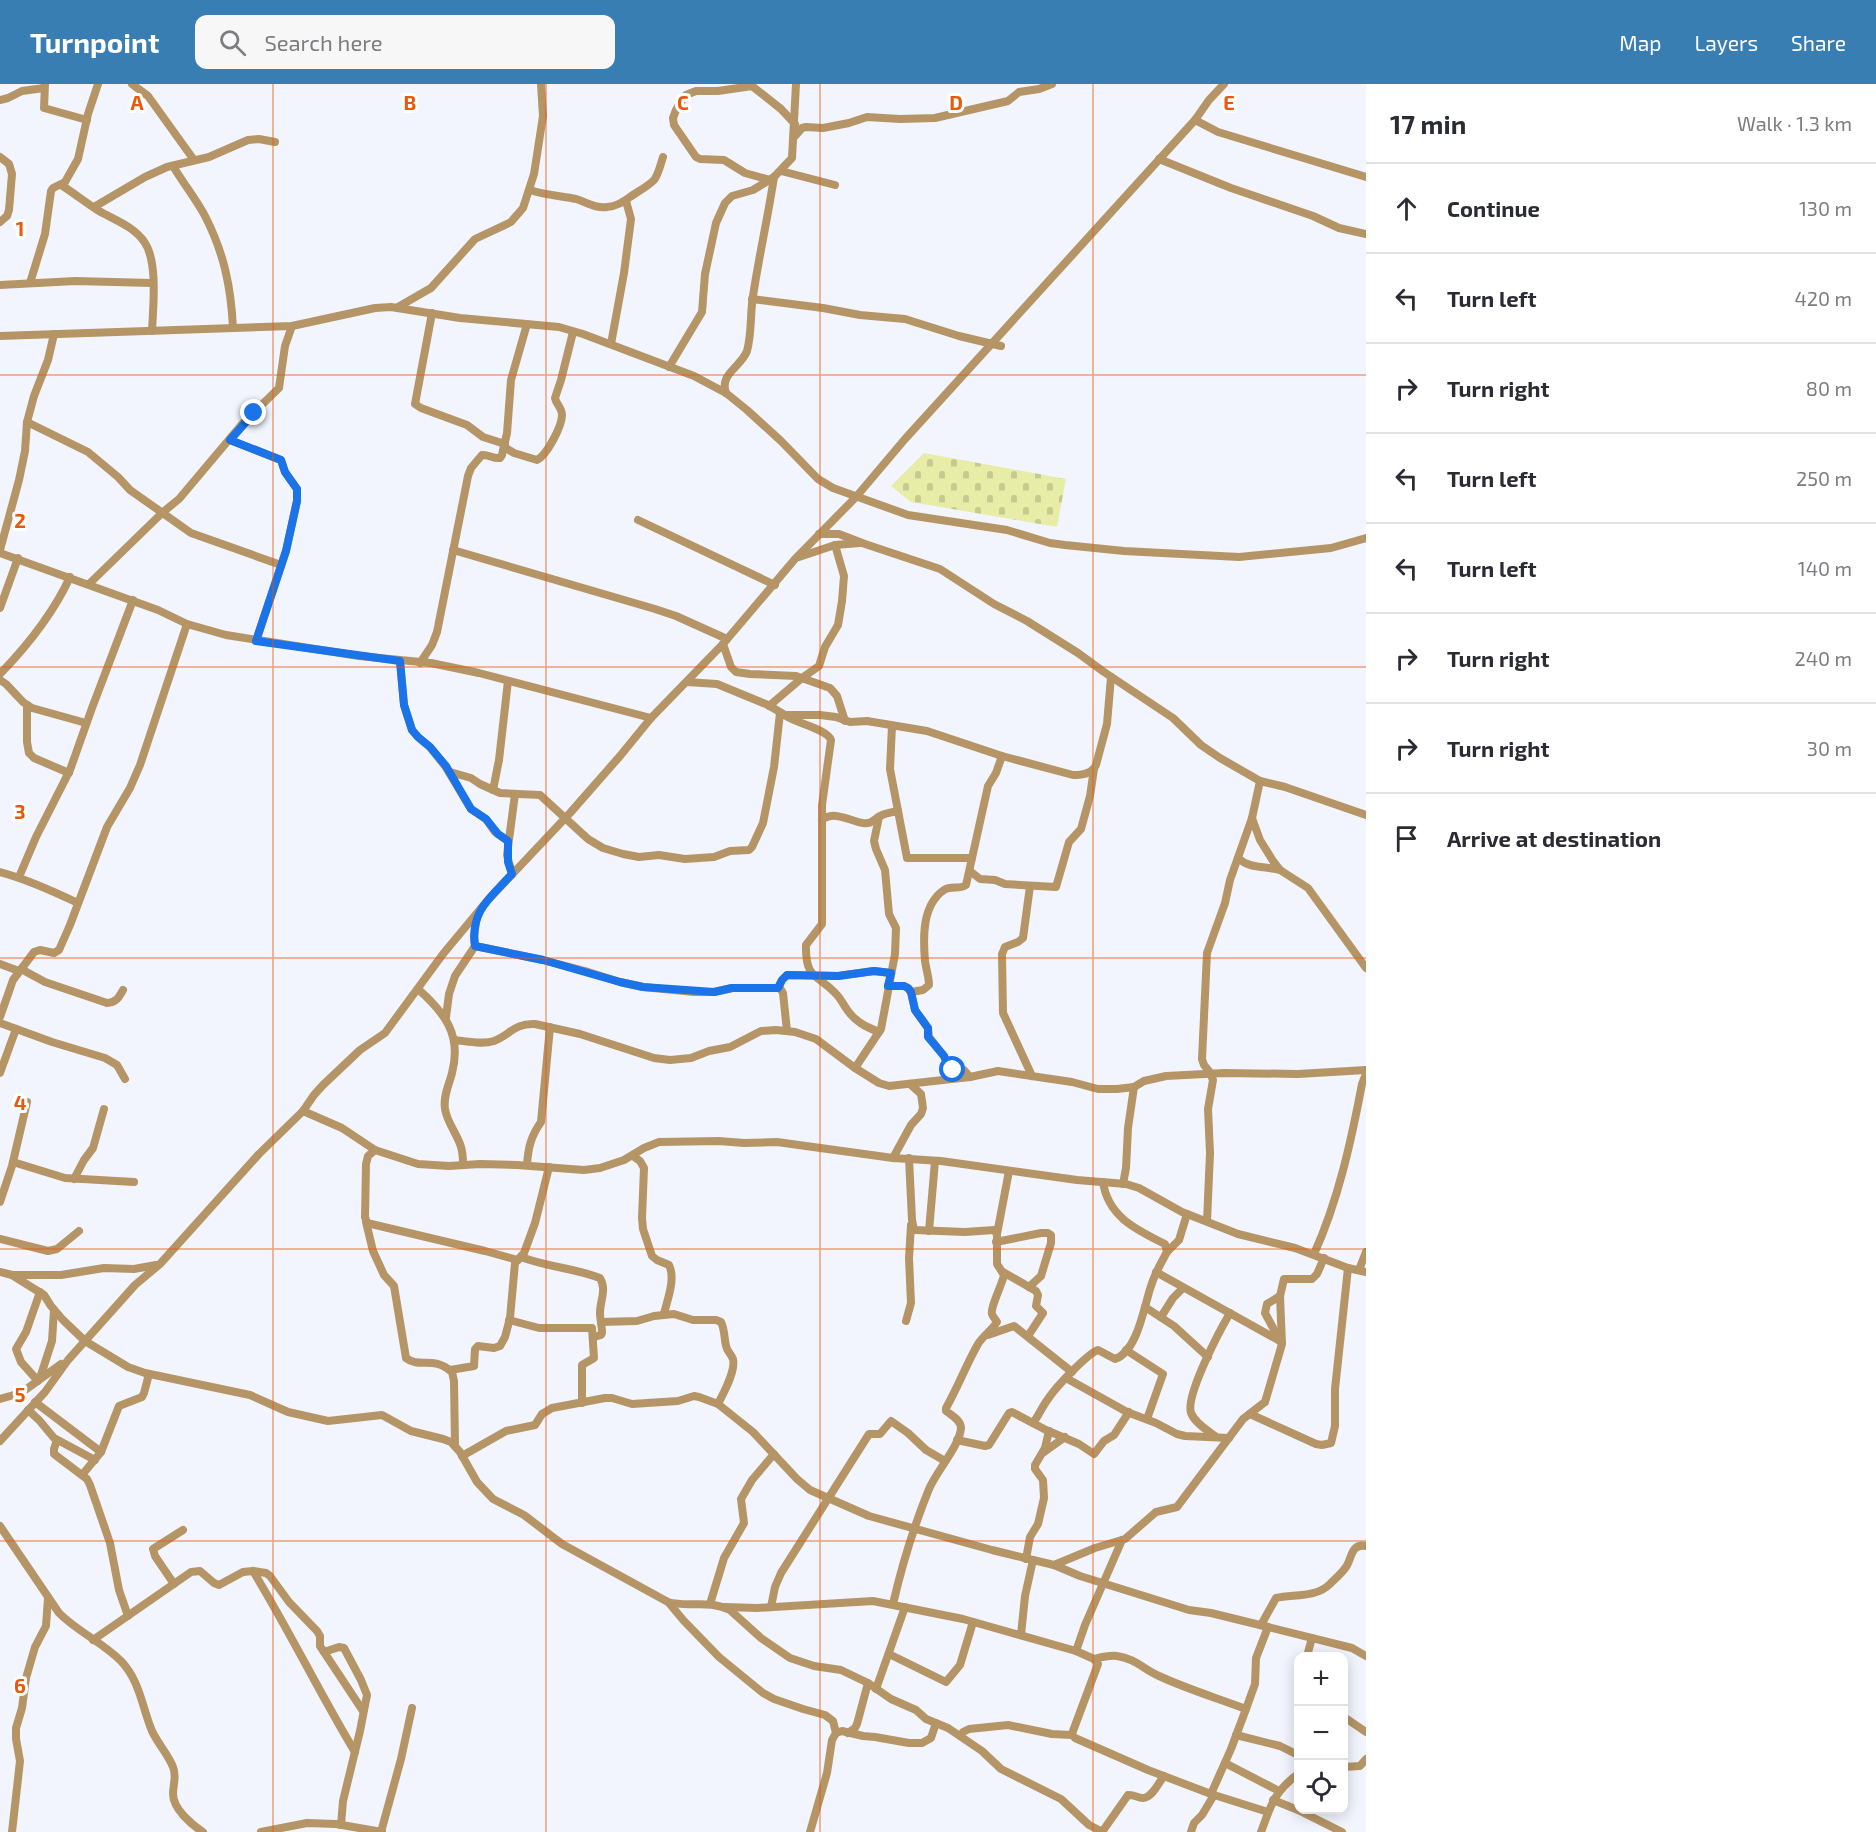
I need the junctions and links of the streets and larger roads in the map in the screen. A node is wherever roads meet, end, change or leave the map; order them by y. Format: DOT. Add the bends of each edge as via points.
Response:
graph roads {
  1 [pos="98,84"];
  2 [pos="132,84"];
  3 [pos="541,84"];
  4 [pos="796,84"];
  5 [pos="1052,84"];
  6 [pos="1224,84"];
  7 [pos="44,86"];
  8 [pos="0,100"];
  9 [pos="87,120"];
  10 [pos="1195,120"];
  11 [pos="795,124"];
  12 [pos="794,137"];
  13 [pos="275,142"];
  14 [pos="0,158"];
  15 [pos="663,158"];
  16 [pos="1159,159"];
  17 [pos="194,160"];
  18 [pos="173,165"];
  19 [pos="781,171"];
  20 [pos="1366,177"];
  21 [pos="772,178"];
  22 [pos="61,185"];
  23 [pos="835,185"];
  24 [pos="530,190"];
  25 [pos="626,201"];
  26 [pos="94,207"];
  27 [pos="0,222"];
  28 [pos="1366,234"];
  29 [pos="30,283"];
  30 [pos="152,283"];
  31 [pos="0,285"];
  32 [pos="752,299"];
  33 [pos="398,307"];
  34 [pos="432,313"];
  35 [pos="527,324"];
  36 [pos="292,326"];
  37 [pos="233,328"];
  38 [pos="152,331"];
  39 [pos="573,332"];
  40 [pos="54,334"];
  41 [pos="0,336"];
  42 [pos="611,344"];
  43 [pos="991,344"];
  44 [pos="1001,346"];
  45 [pos="669,367"];
  46 [pos="726,393"];
  47 [pos="27,422"];
  48 [pos="230,440"];
  49 [pos="504,445"];
  50 [pos="856,496"];
  51 [pos="163,512"];
  52 [pos="638,520"];
  53 [pos="819,534"];
  54 [pos="1366,538"];
  55 [pos="862,543"];
  56 [pos="835,545"];
  57 [pos="453,550"];
  58 [pos="0,551"];
  59 [pos="18,558"];
  60 [pos="797,558"];
  61 [pos="281,565"];
  62 [pos="70,577"];
  63 [pos="89,584"];
  64 [pos="775,585"];
  65 [pos="133,600"];
  66 [pos="0,608"];
  67 [pos="187,624"];
  68 [pos="256,641"];
  69 [pos="725,641"];
  70 [pos="400,661"];
  71 [pos="420,663"];
  72 [pos="0,674"];
  73 [pos="1111,677"];
  74 [pos="802,678"];
  75 [pos="0,680"];
  76 [pos="508,681"];
  77 [pos="687,682"];
  78 [pos="27,705"];
  79 [pos="769,706"];
  80 [pos="783,714"];
  81 [pos="651,718"];
  82 [pos="845,721"];
  83 [pos="86,723"];
  84 [pos="892,726"];
  85 [pos="1002,756"];
  86 [pos="1094,769"];
  87 [pos="450,772"];
  88 [pos="69,773"];
  89 [pos="1260,781"];
  90 [pos="493,790"];
  91 [pos="515,794"];
  92 [pos="898,812"];
  93 [pos="1366,815"];
  94 [pos="879,817"];
  95 [pos="1252,818"];
  96 [pos="564,819"];
  97 [pos="822,820"];
  98 [pos="508,841"];
  99 [pos="972,858"];
  100 [pos="1238,858"];
  101 [pos="1280,870"];
  102 [pos="970,871"];
  103 [pos="0,872"];
  104 [pos="512,874"];
  105 [pos="18,877"];
  106 [pos="1030,886"];
  107 [pos="78,903"];
  108 [pos="478,912"];
  109 [pos="475,946"];
  110 [pos="0,964"];
  111 [pos="1366,968"];
  112 [pos="20,970"];
  113 [pos="891,973"];
  114 [pos="813,976"];
  115 [pos="888,986"];
  116 [pos="778,988"];
  117 [pos="418,989"];
  118 [pos="123,990"];
  119 [pos="911,992"];
  120 [pos="0,1017"];
  121 [pos="446,1019"];
  122 [pos="0,1023"];
  123 [pos="550,1027"];
  124 [pos="16,1029"];
  125 [pos="787,1031"];
  126 [pos="879,1032"];
  127 [pos="454,1040"];
  128 [pos="855,1068"];
  129 [pos="1366,1072"];
  130 [pos="0,1073"];
  131 [pos="1211,1074"];
  132 [pos="1032,1076"];
  133 [pos="970,1077"];
  134 [pos="125,1079"];
  135 [pos="910,1084"];
  136 [pos="1134,1087"];
  137 [pos="27,1102"];
  138 [pos="104,1108"];
  139 [pos="303,1111"];
  140 [pos="375,1150"];
  141 [pos="633,1156"];
  142 [pos="893,1158"];
  143 [pos="909,1158"];
  144 [pos="935,1161"];
  145 [pos="13,1162"];
  146 [pos="463,1165"];
  147 [pos="527,1166"];
  148 [pos="549,1167"];
  149 [pos="1009,1171"];
  150 [pos="74,1179"];
  151 [pos="134,1182"];
  152 [pos="1103,1182"];
  153 [pos="1123,1184"];
  154 [pos="0,1202"];
  155 [pos="1187,1214"];
  156 [pos="912,1220"];
  157 [pos="1207,1221"];
  158 [pos="366,1222"];
  159 [pos="79,1231"];
  160 [pos="929,1231"];
  161 [pos="996,1238"];
  162 [pos="0,1239"];
  163 [pos="1167,1252"];
  164 [pos="1366,1252"];
  165 [pos="1314,1254"];
  166 [pos="1324,1258"];
  167 [pos="519,1259"];
  168 [pos="160,1264"];
  169 [pos="1348,1268"];
  170 [pos="1363,1271"];
  171 [pos="0,1272"];
  172 [pos="1003,1272"];
  173 [pos="1156,1272"];
  174 [pos="12,1275"];
  175 [pos="1029,1287"];
  176 [pos="1183,1288"];
  177 [pos="40,1292"];
  178 [pos="1280,1296"];
  179 [pos="1145,1307"];
  180 [pos="54,1310"];
  181 [pos="1230,1313"];
  182 [pos="664,1314"];
  183 [pos="1161,1317"];
  184 [pos="509,1320"];
  185 [pos="906,1321"];
  186 [pos="601,1322"];
  187 [pos="986,1335"];
  188 [pos="1028,1336"];
  189 [pos="594,1337"];
  190 [pos="85,1341"];
  191 [pos="1281,1342"];
  192 [pos="1126,1350"];
  193 [pos="1208,1357"];
  194 [pos="68,1360"];
  195 [pos="450,1370"];
  196 [pos="149,1374"];
  197 [pos="1069,1375"];
  198 [pos="39,1380"];
  199 [pos="0,1399"];
  200 [pos="35,1402"];
  201 [pos="582,1403"];
  202 [pos="718,1404"];
  203 [pos="28,1410"];
  204 [pos="1129,1412"];
  205 [pos="1250,1414"];
  206 [pos="1146,1419"];
  207 [pos="1033,1423"];
  208 [pos="1049,1431"];
  209 [pos="1065,1437"];
  210 [pos="1216,1437"];
  211 [pos="1229,1438"];
  212 [pos="57,1440"];
  213 [pos="957,1440"];
  214 [pos="0,1441"];
  215 [pos="455,1445"];
  216 [pos="101,1452"];
  217 [pos="774,1454"];
  218 [pos="1040,1455"];
  219 [pos="462,1456"];
  220 [pos="95,1460"];
  221 [pos="945,1461"];
  222 [pos="82,1475"];
  223 [pos="828,1499"];
  224 [pos="0,1526"];
  225 [pos="915,1528"];
  226 [pos="183,1530"];
  227 [pos="1122,1540"];
  228 [pos="1366,1546"];
  229 [pos="1030,1560"];
  230 [pos="1054,1565"];
  231 [pos="253,1571"];
  232 [pos="174,1584"];
  233 [pos="1104,1584"];
  234 [pos="48,1599"];
  235 [pos="668,1602"];
  236 [pos="710,1604"];
  237 [pos="893,1604"];
  238 [pos="724,1607"];
  239 [pos="771,1607"];
  240 [pos="905,1607"];
  241 [pos="128,1616"];
  242 [pos="973,1622"];
  243 [pos="1264,1626"];
  244 [pos="1021,1635"];
  245 [pos="1312,1638"];
  246 [pos="93,1640"];
  247 [pos="1076,1651"];
  248 [pos="324,1652"];
  249 [pos="1308,1652"];
  250 [pos="889,1654"];
  251 [pos="1366,1656"];
  252 [pos="1094,1659"];
  253 [pos="868,1683"];
  254 [pos="876,1689"];
  255 [pos="412,1708"];
  256 [pos="1246,1709"];
  257 [pos="363,1711"];
  258 [pos="1348,1720"];
  259 [pos="936,1723"];
  260 [pos="1366,1732"];
  261 [pos="836,1733"];
  262 [pos="848,1733"];
  263 [pos="1072,1735"];
  264 [pos="961,1736"];
  265 [pos="1236,1736"];
  266 [pos="355,1752"];
  267 [pos="1294,1753"];
  268 [pos="1366,1759"];
  269 [pos="1225,1763"];
  270 [pos="1348,1767"];
  271 [pos="1164,1776"];
  272 [pos="1294,1778"];
  273 [pos="1279,1791"];
  274 [pos="1212,1795"];
  275 [pos="1274,1800"];
  276 [pos="1268,1812"];
  277 [pos="341,1825"];
  278 [pos="308,1828"];
  279 [pos="12,1832"];
  280 [pos="204,1832"];
  281 [pos="261,1832"];
  282 [pos="382,1832"];
  283 [pos="810,1832"];
  284 [pos="1103,1832"];
  285 [pos="1191,1832"];
  286 [pos="1261,1832"];
  287 [pos="1342,1832"];
  1 -- 9 [label="street"];
  2 -- 17 [label="street" via="148,96"];
  3 -- 24 [label="street" via="543,116"];
  4 -- 11 [label="street"];
  5 -- 12 [label="street" via="1019,92 1008,101 935,118 867,117 823,128 802,128"];
  6 -- 10 [label="street"];
  7 -- 8 [label="street"];
  7 -- 9 [label="street" via="44,108"];
  9 -- 22 [label="street" via="78,159"];
  10 -- 16 [label="street"];
  10 -- 20 [label="street" via="1218,132"];
  11 -- 12 [label="street"];
  11 -- 21 [label="street" via="752,86 696,91 686,95 676,110 674,124 696,157 724,160 745,173"];
  12 -- 19 [label="street" via="792,158"];
  13 -- 17 [label="street" via="248,140"];
  14 -- 27 [label="street" via="9,164 12,174 9,210"];
  15 -- 25 [label="street" via="655,180"];
  16 -- 28 [label="street" via="1339,228"];
  16 -- 43 [label="street"];
  17 -- 18 [label="street"];
  18 -- 26 [label="street"];
  18 -- 37 [label="street" via="213,232 227,271"];
  19 -- 21 [label="street"];
  19 -- 23 [label="street"];
  21 -- 32 [label="street"];
  21 -- 45 [label="street" via="725,203 716,223 705,274 702,312"];
  22 -- 26 [label="street"];
  22 -- 29 [label="street" via="51,191 45,234"];
  24 -- 25 [label="street" via="604,208"];
  24 -- 33 [label="street" via="523,208 511,222 475,238 431,288"];
  25 -- 42 [label="street" via="631,219"];
  26 -- 30 [label="street" via="125,225 146,244"];
  29 -- 30 [label="street"];
  29 -- 31 [label="street"];
  30 -- 38 [label="street"];
  32 -- 43 [label="street" via="905,319"];
  32 -- 46 [label="street" via="747,350 724,381"];
  33 -- 34 [label="street"];
  33 -- 36 [label="street" via="375,308"];
  34 -- 35 [label="street"];
  34 -- 49 [label="street" via="415,404"];
  35 -- 39 [label="street"];
  35 -- 49 [label="street" via="511,380"];
  36 -- 37 [label="street"];
  36 -- 48 [label="street" via="279,388"];
  37 -- 38 [label="street"];
  38 -- 40 [label="street"];
  39 -- 42 [label="street"];
  39 -- 49 [label="street" via="555,398 562,417 551,445 537,460 514,453"];
  40 -- 41 [label="street"];
  40 -- 47 [label="street"];
  42 -- 45 [label="street"];
  43 -- 44 [label="street"];
  43 -- 50 [label="street"];
  45 -- 46 [label="street"];
  46 -- 50 [label="street" via="818,479"];
  47 -- 51 [label="street" via="88,453 130,490"];
  47 -- 58 [label="street" via="19,480"];
  48 -- 51 [label="street"];
  48 -- 61 [label="street" via="281,460 297,489 296,509"];
  49 -- 57 [label="street" via="500,458 482,455 471,468"];
  50 -- 53 [label="street"];
  50 -- 54 [label="street" via="908,515 1007,530 1050,543 1114,550 1239,557 1319,550"];
  51 -- 61 [label="street" via="191,533"];
  51 -- 63 [label="street"];
  52 -- 64 [label="street"];
  53 -- 55 [label="street" via="839,534"];
  53 -- 60 [label="street"];
  55 -- 56 [label="street"];
  55 -- 73 [label="street" via="948,573"];
  56 -- 60 [label="street"];
  56 -- 74 [label="street" via="844,576 840,618 819,666"];
  57 -- 69 [label="street" via="676,616"];
  57 -- 71 [label="street" via="437,632"];
  58 -- 59 [label="street"];
  59 -- 62 [label="street"];
  59 -- 66 [label="street"];
  60 -- 64 [label="street"];
  61 -- 68 [label="street"];
  62 -- 63 [label="street"];
  62 -- 72 [label="street" via="51,613"];
  63 -- 65 [label="street"];
  64 -- 69 [label="street"];
  65 -- 67 [label="street"];
  65 -- 83 [label="street"];
  67 -- 68 [label="street"];
  67 -- 107 [label="street" via="140,765 107,827"];
  68 -- 70 [label="street"];
  69 -- 74 [label="street" via="731,667 736,672"];
  69 -- 77 [label="street"];
  70 -- 71 [label="street"];
  70 -- 87 [label="street" via="404,705 412,730"];
  71 -- 76 [label="street"];
  73 -- 86 [label="street" via="1107,724"];
  73 -- 89 [label="street" via="1173,718 1220,759"];
  74 -- 79 [label="street"];
  74 -- 82 [label="street" via="834,691"];
  75 -- 78 [label="street"];
  76 -- 81 [label="street"];
  76 -- 90 [label="street"];
  77 -- 79 [label="street" via="717,684"];
  77 -- 81 [label="street"];
  78 -- 83 [label="street"];
  78 -- 88 [label="street" via="29,753"];
  79 -- 80 [label="street"];
  80 -- 82 [label="street" via="820,715"];
  80 -- 96 [label="street" via="765,817 749,850 699,858 634,857 598,845"];
  80 -- 97 [label="street" via="831,737"];
  81 -- 96 [label="street"];
  82 -- 84 [label="street"];
  83 -- 88 [label="street"];
  84 -- 85 [label="street" via="927,731"];
  84 -- 92 [label="street" via="890,769"];
  85 -- 86 [label="street" via="1073,775"];
  85 -- 99 [label="street" via="988,786"];
  86 -- 106 [label="street" via="1081,829 1069,842 1058,885"];
  87 -- 90 [label="street"];
  87 -- 98 [label="street" via="471,809"];
  88 -- 105 [label="street"];
  89 -- 93 [label="street"];
  89 -- 95 [label="street"];
  90 -- 91 [label="street"];
  91 -- 96 [label="street" via="540,795"];
  91 -- 98 [label="street"];
  92 -- 94 [label="street"];
  92 -- 99 [label="street" via="907,858"];
  94 -- 97 [label="street" via="869,823 832,816"];
  94 -- 113 [label="street" via="874,841 885,870 889,914 896,928"];
  95 -- 100 [label="street"];
  95 -- 101 [label="street" via="1260,840"];
  96 -- 104 [label="street"];
  97 -- 114 [label="street" via="823,920 806,945"];
  98 -- 104 [label="street"];
  99 -- 102 [label="street"];
  100 -- 101 [label="street" via="1247,866"];
  100 -- 131 [label="street" via="1206,961 1202,1059"];
  101 -- 111 [label="street" via="1308,888"];
  102 -- 106 [label="street" via="980,879"];
  102 -- 119 [label="street" via="965,888 948,888 929,905 925,932 929,983 923,990"];
  103 -- 105 [label="street"];
  104 -- 108 [label="street"];
  105 -- 107 [label="street"];
  106 -- 132 [label="street" via="1023,938 1005,946 1002,954 1002,1003"];
  107 -- 112 [label="street" via="59,950 36,951"];
  108 -- 109 [label="street"];
  108 -- 117 [label="street"];
  109 -- 116 [label="street" via="643,987 704,992"];
  109 -- 121 [label="street" via="455,976"];
  110 -- 112 [label="street"];
  112 -- 118 [label="street" via="107,1003 118,999"];
  112 -- 120 [label="street"];
  113 -- 114 [label="street"];
  113 -- 115 [label="street"];
  114 -- 116 [label="street" via="787,975"];
  114 -- 126 [label="street" via="838,995 857,1021"];
  115 -- 119 [label="street" via="904,986"];
  115 -- 126 [label="street"];
  116 -- 125 [label="street" via="783,993"];
  117 -- 121 [label="street"];
  117 -- 139 [label="street" via="385,1033 345,1063"];
  119 -- 133 [label="street" via="928,1037 949,1068 964,1070"];
  121 -- 127 [label="street"];
  122 -- 124 [label="street"];
  123 -- 125 [label="street" via="670,1060 730,1047 762,1031"];
  123 -- 127 [label="street" via="529,1024 488,1042"];
  123 -- 147 [label="street" via="541,1122 529,1146"];
  124 -- 130 [label="street"];
  124 -- 134 [label="street" via="105,1058 117,1065"];
  125 -- 128 [label="street" via="816,1039"];
  126 -- 128 [label="street"];
  127 -- 146 [label="street" via="453,1070 444,1099 450,1125 461,1146"];
  128 -- 135 [label="street" via="885,1085"];
  129 -- 131 [label="street"];
  129 -- 165 [label="street" via="1348,1151 1325,1231"];
  131 -- 136 [label="street" via="1166,1076"];
  131 -- 157 [label="street" via="1214,1080 1208,1109"];
  132 -- 133 [label="street" via="998,1071"];
  132 -- 136 [label="street" via="1098,1089"];
  133 -- 135 [label="street"];
  135 -- 142 [label="street" via="921,1094 923,1108"];
  136 -- 153 [label="street"];
  137 -- 145 [label="street"];
  138 -- 150 [label="street" via="93,1148"];
  139 -- 140 [label="street" via="342,1128"];
  139 -- 168 [label="street"];
  140 -- 146 [label="street" via="418,1164"];
  140 -- 158 [label="street" via="366,1164"];
  141 -- 142 [label="street" via="653,1143 719,1141 777,1142"];
  141 -- 148 [label="street" via="600,1168"];
  141 -- 182 [label="street" via="644,1168 642,1218 646,1238 652,1256 669,1265 671,1271"];
  142 -- 143 [label="street"];
  143 -- 144 [label="street"];
  143 -- 156 [label="street"];
  144 -- 149 [label="street"];
  144 -- 160 [label="street"];
  145 -- 150 [label="street"];
  145 -- 154 [label="street"];
  146 -- 147 [label="street"];
  147 -- 148 [label="street"];
  148 -- 167 [label="street" via="538,1212"];
  149 -- 152 [label="street"];
  149 -- 161 [label="street"];
  150 -- 151 [label="street"];
  152 -- 153 [label="street"];
  152 -- 163 [label="street" via="1114,1211 1166,1244"];
  153 -- 155 [label="street" via="1139,1188"];
  155 -- 157 [label="street"];
  155 -- 163 [label="street" via="1179,1240"];
  156 -- 160 [label="street" via="916,1231"];
  156 -- 185 [label="street" via="911,1303"];
  157 -- 165 [label="street" via="1238,1234"];
  158 -- 167 [label="street"];
  158 -- 195 [label="street" via="373,1251 393,1286 406,1358 440,1364"];
  159 -- 162 [label="street" via="57,1249 48,1251"];
  160 -- 161 [label="street" via="991,1229"];
  161 -- 172 [label="street" via="997,1264"];
  161 -- 175 [label="street" via="1051,1235 1041,1276"];
  163 -- 173 [label="street"];
  164 -- 170 [label="street"];
  165 -- 166 [label="street"];
  166 -- 169 [label="street"];
  166 -- 178 [label="street" via="1314,1278 1284,1279"];
  167 -- 184 [label="street" via="514,1266"];
  167 -- 186 [label="street" via="600,1278"];
  168 -- 174 [label="street" via="61,1275"];
  168 -- 190 [label="street" via="135,1284"];
  169 -- 170 [label="street"];
  169 -- 205 [label="street" via="1335,1389 1335,1426 1330,1443 1316,1444"];
  171 -- 174 [label="street"];
  172 -- 175 [label="street"];
  172 -- 187 [label="street" via="992,1308 997,1323"];
  173 -- 176 [label="street"];
  173 -- 179 [label="street"];
  174 -- 177 [label="street"];
  175 -- 188 [label="street" via="1037,1293 1036,1306 1043,1313"];
  176 -- 181 [label="street"];
  176 -- 183 [label="street"];
  177 -- 180 [label="street"];
  177 -- 198 [label="street" via="16,1349 21,1362"];
  178 -- 191 [label="street"];
  178 -- 191 [label="street" via="1267,1304 1265,1313"];
  179 -- 183 [label="street"];
  179 -- 192 [label="street" via="1138,1333"];
  180 -- 190 [label="street"];
  180 -- 198 [label="street" via="52,1341"];
  181 -- 191 [label="street"];
  181 -- 193 [label="street"];
  182 -- 186 [label="street" via="637,1321"];
  182 -- 202 [label="street" via="722,1324 733,1366"];
  183 -- 193 [label="street"];
  184 -- 189 [label="street" via="539,1328 590,1327"];
  184 -- 195 [label="street" via="500,1347 477,1346 474,1366"];
  186 -- 189 [label="street" via="602,1335"];
  187 -- 188 [label="street" via="1012,1325"];
  187 -- 213 [label="street" via="946,1408 960,1424"];
  188 -- 197 [label="street"];
  189 -- 201 [label="street" via="594,1358 582,1365"];
  190 -- 194 [label="street"];
  190 -- 196 [label="street" via="128,1367"];
  191 -- 205 [label="street" via="1264,1402"];
  192 -- 197 [label="street" via="1115,1359 1097,1350"];
  192 -- 206 [label="street" via="1163,1374"];
  193 -- 210 [label="street" via="1190,1407 1194,1418"];
  194 -- 198 [label="street"];
  194 -- 200 [label="street"];
  195 -- 215 [label="street" via="454,1381"];
  196 -- 215 [label="street" via="250,1395 288,1412 328,1421 382,1415 411,1431"];
  196 -- 216 [label="street" via="142,1397 119,1406"];
  197 -- 204 [label="street"];
  197 -- 207 [label="street"];
  198 -- 199 [label="street" via="21,1393"];
  200 -- 203 [label="street"];
  200 -- 216 [label="street"];
  201 -- 202 [label="street" via="612,1398 632,1404 694,1396"];
  201 -- 219 [label="street" via="552,1408 535,1425 506,1431"];
  202 -- 217 [label="street"];
  203 -- 212 [label="street"];
  203 -- 214 [label="street"];
  204 -- 206 [label="street"];
  204 -- 209 [label="street" via="1114,1435 1094,1454"];
  205 -- 211 [label="street"];
  206 -- 210 [label="street" via="1185,1436"];
  207 -- 208 [label="street"];
  207 -- 213 [label="street" via="1011,1412 989,1445"];
  208 -- 209 [label="street"];
  208 -- 218 [label="street"];
  209 -- 218 [label="street"];
  210 -- 211 [label="street"];
  211 -- 227 [label="street" via="1180,1504 1156,1512"];
  212 -- 220 [label="street"];
  212 -- 222 [label="street" via="55,1454"];
  213 -- 221 [label="street"];
  215 -- 219 [label="street"];
  216 -- 220 [label="street"];
  217 -- 223 [label="street" via="810,1491"];
  217 -- 236 [label="street" via="741,1499 744,1523 724,1558"];
  218 -- 229 [label="street" via="1035,1467 1043,1480 1044,1498 1038,1524 1030,1537"];
  219 -- 235 [label="street" via="477,1482 493,1498 577,1553"];
  220 -- 222 [label="street"];
  221 -- 223 [label="street" via="891,1421 880,1434 869,1434"];
  221 -- 225 [label="street" via="930,1486"];
  222 -- 241 [label="street" via="90,1485 104,1524"];
  223 -- 225 [label="street" via="869,1516"];
  223 -- 239 [label="street" via="781,1573"];
  224 -- 234 [label="street"];
  225 -- 229 [label="street"];
  225 -- 237 [label="street"];
  226 -- 232 [label="street" via="153,1549"];
  227 -- 230 [label="street"];
  227 -- 233 [label="street"];
  228 -- 243 [label="street" via="1356,1548 1347,1566 1324,1588 1276,1599"];
  229 -- 230 [label="street"];
  229 -- 244 [label="street"];
  230 -- 233 [label="street"];
  231 -- 232 [label="street" via="219,1585 195,1570"];
  231 -- 248 [label="street" via="270,1575 289,1602 317,1630"];
  231 -- 266 [label="street"];
  232 -- 241 [label="street"];
  233 -- 243 [label="street" via="1189,1610"];
  233 -- 247 [label="street"];
  234 -- 246 [label="street" via="69,1623"];
  234 -- 279 [label="street" via="46,1626 35,1647 16,1728 20,1761"];
  235 -- 236 [label="street"];
  235 -- 261 [label="street" via="719,1657 763,1693 825,1715 833,1721"];
  236 -- 238 [label="street"];
  237 -- 239 [label="street" via="866,1601"];
  237 -- 240 [label="street"];
  238 -- 239 [label="street"];
  238 -- 253 [label="street" via="790,1658 841,1670"];
  240 -- 242 [label="street"];
  240 -- 250 [label="street"];
  241 -- 246 [label="street"];
  242 -- 244 [label="street"];
  242 -- 250 [label="street" via="960,1665 946,1682"];
  243 -- 245 [label="street"];
  243 -- 256 [label="street" via="1255,1684"];
  244 -- 247 [label="street"];
  245 -- 249 [label="street"];
  245 -- 251 [label="street" via="1352,1648"];
  246 -- 280 [label="street" via="122,1662 133,1678 152,1730 175,1770 173,1799 184,1816"];
  247 -- 252 [label="street"];
  248 -- 257 [label="street"];
  248 -- 257 [label="street" via="344,1648 367,1693"];
  250 -- 254 [label="street"];
  252 -- 256 [label="street" via="1118,1656 1141,1664 1158,1676"];
  252 -- 263 [label="street" via="1098,1668"];
  253 -- 254 [label="street"];
  253 -- 262 [label="street" via="855,1728"];
  254 -- 259 [label="street"];
  255 -- 282 [label="street"];
  256 -- 265 [label="street"];
  257 -- 266 [label="street"];
  258 -- 260 [label="street"];
  259 -- 262 [label="street" via="931,1738 915,1743"];
  259 -- 264 [label="street"];
  261 -- 262 [label="street"];
  261 -- 283 [label="street"];
  263 -- 264 [label="street" via="1008,1725 969,1729"];
  263 -- 271 [label="street"];
  264 -- 284 [label="street" via="996,1766 1053,1794"];
  265 -- 267 [label="street"];
  265 -- 269 [label="street"];
  266 -- 277 [label="street"];
  268 -- 270 [label="street" via="1360,1766"];
  269 -- 273 [label="street"];
  269 -- 274 [label="street"];
  271 -- 274 [label="street"];
  271 -- 284 [label="street" via="1149,1796 1128,1795"];
  272 -- 273 [label="street"];
  273 -- 275 [label="street"];
  274 -- 276 [label="street"];
  274 -- 285 [label="street"];
  275 -- 276 [label="street"];
  275 -- 287 [label="street"];
  276 -- 286 [label="street"];
  277 -- 278 [label="street"];
  277 -- 282 [label="street"];
  278 -- 281 [label="street"];
}
